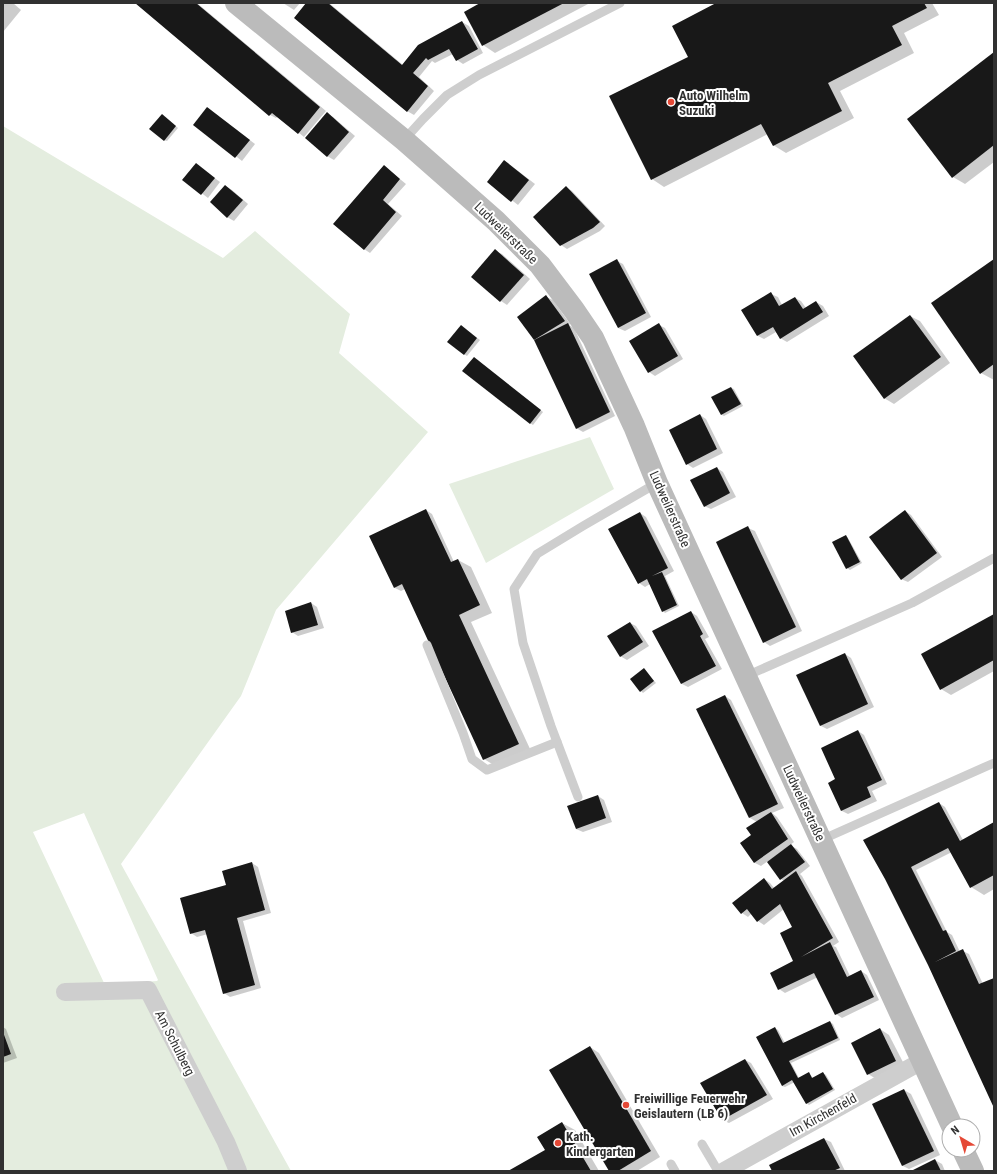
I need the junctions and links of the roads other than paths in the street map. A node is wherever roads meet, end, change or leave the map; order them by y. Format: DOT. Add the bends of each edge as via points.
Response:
graph roads {
  1 [pos="236,3"];
  2 [pos="620,3"];
  3 [pos="404,140"];
  4 [pos="657,483"];
  5 [pos="994,558"];
  6 [pos="427,645"];
  7 [pos="746,676"];
  8 [pos="557,742"];
  9 [pos="994,763"];
  10 [pos="578,797"];
  11 [pos="821,840"];
  12 [pos="66,992"];
  13 [pos="922,1061"];
  14 [pos="948,1118"];
  15 [pos="702,1144"];
  16 [pos="967,1158"];
  17 [pos="238,1171"];
  18 [pos="718,1171"];
  19 [pos="724,1171"];
  20 [pos="973,1171"];
  1 -- 3 [label="main road, Ludweilerstraße"];
  2 -- 3 [label="lane" via="479,74 447,95"];
  3 -- 4 [label="main road, Ludweilerstraße" via="496,221 540,265 574,310 593,338"];
  4 -- 7 [label="main road, Ludweilerstraße"];
  4 -- 8 [label="lane" via="537,554 514,589 523,644"];
  5 -- 7 [label="lane" via="912,603"];
  6 -- 8 [label="lane" via="472,759 487,770"];
  7 -- 11 [label="main road, Ludweilerstraße"];
  8 -- 10 [label="lane"];
  9 -- 11 [label="lane"];
  11 -- 13 [label="main road, Ludweilerstraße"];
  12 -- 17 [label="street, Am Schulberg" via="148,990 226,1142"];
  13 -- 14 [label="main road, Ludweilerstraße"];
  13 -- 19 [label="street, Im Kirchenfeld"];
  15 -- 18 [label="lane"];
  16 -- 20 [label="main road"];
}
